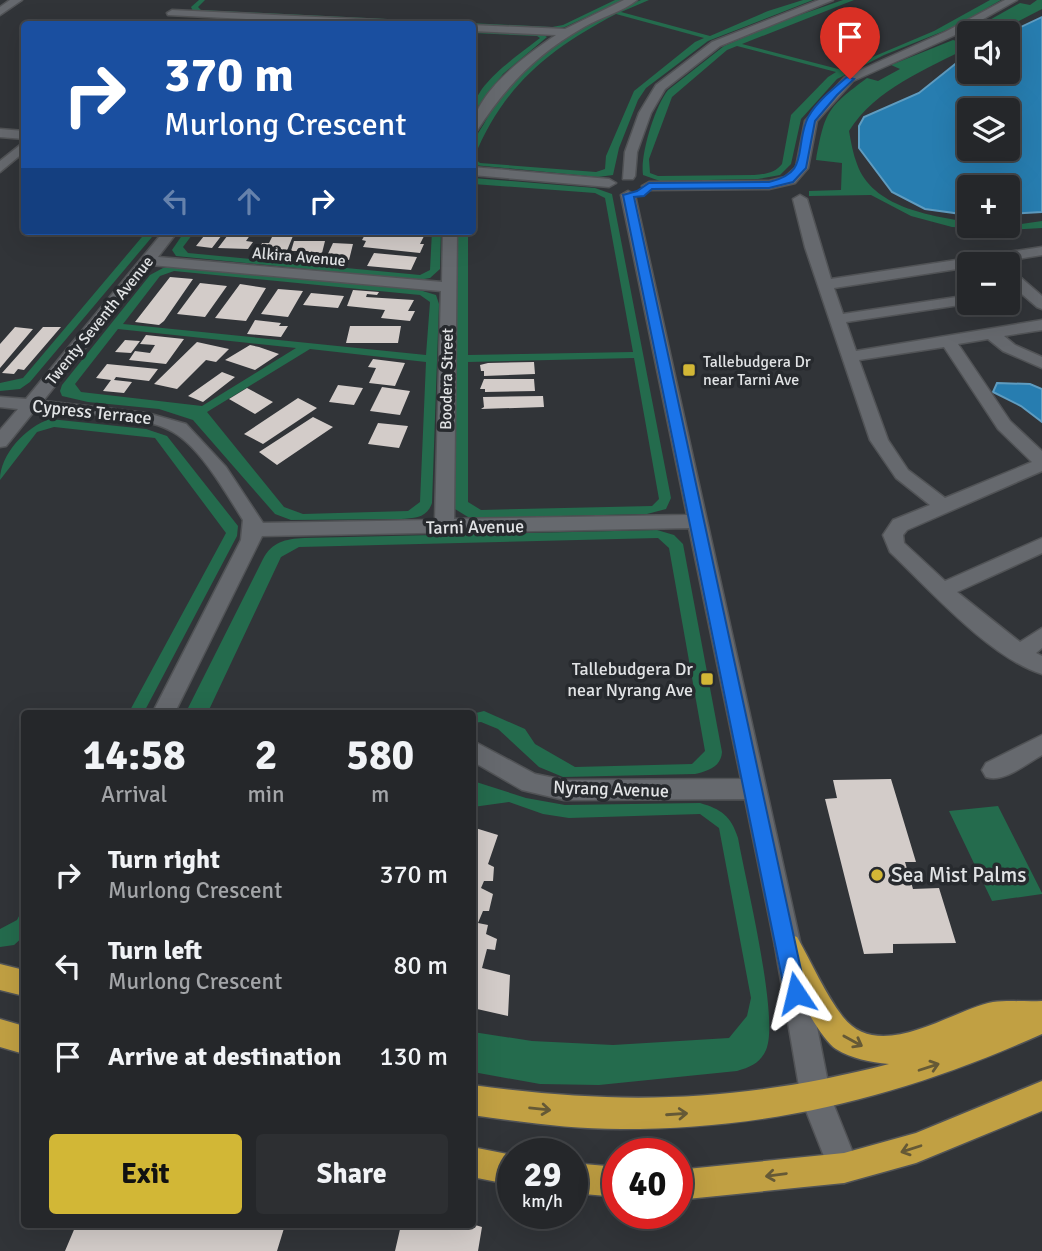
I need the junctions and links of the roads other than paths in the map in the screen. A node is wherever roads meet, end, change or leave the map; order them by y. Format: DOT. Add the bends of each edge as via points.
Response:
graph roads {
  1 [pos="16,0"];
  2 [pos="187,0"];
  3 [pos="632,0"];
  4 [pos="828,0"];
  5 [pos="1012,0"];
  6 [pos="0,12"];
  7 [pos="289,21"];
  8 [pos="476,28"];
  9 [pos="565,32"];
  10 [pos="476,123"];
  11 [pos="0,133"];
  12 [pos="21,135"];
  13 [pos="21,149"];
  14 [pos="0,168"];
  15 [pos="476,171"];
  16 [pos="628,185"];
  17 [pos="800,199"];
  18 [pos="168,235"];
  19 [pos="450,235"];
  20 [pos="1042,251"];
  21 [pos="1020,256"];
  22 [pos="148,260"];
  23 [pos="957,267"];
  24 [pos="825,284"];
  25 [pos="1020,284"];
  26 [pos="1042,286"];
  27 [pos="448,287"];
  28 [pos="1026,289"];
  29 [pos="1020,290"];
  30 [pos="957,301"];
  31 [pos="1042,304"];
  32 [pos="838,319"];
  33 [pos="1042,325"];
  34 [pos="991,334"];
  35 [pos="949,342"];
  36 [pos="850,356"];
  37 [pos="1042,363"];
  38 [pos="0,402"];
  39 [pos="30,406"];
  40 [pos="0,442"];
  41 [pos="1042,463"];
  42 [pos="943,506"];
  43 [pos="695,521"];
  44 [pos="444,527"];
  45 [pos="254,530"];
  46 [pos="1042,545"];
  47 [pos="943,590"];
  48 [pos="1042,636"];
  49 [pos="1020,654"];
  50 [pos="1042,666"];
  51 [pos="165,710"];
  52 [pos="1042,744"];
  53 [pos="477,752"];
  54 [pos="994,770"];
  55 [pos="755,789"];
  56 [pos="788,946"];
  57 [pos="0,977"];
  58 [pos="21,982"];
  59 [pos="1042,1018"];
  60 [pos="0,1033"];
  61 [pos="21,1039"];
  62 [pos="1042,1096"];
  63 [pos="816,1098"];
  64 [pos="476,1100"];
  65 [pos="476,1163"];
  66 [pos="497,1167"];
  67 [pos="844,1168"];
  68 [pos="693,1183"];
  1 -- 6 [label="street"];
  2 -- 7 [label="street" via="169,16"];
  3 -- 9 [label="street"];
  4 -- 16 [label="street" via="716,44 660,87 631,152"];
  5 -- 16 [label="street" via="849,79 811,121 802,168 790,180 769,185 649,186 640,178"];
  8 -- 9 [label="street"];
  9 -- 10 [label="street" via="513,74"];
  11 -- 12 [label="street"];
  13 -- 14 [label="street"];
  15 -- 16 [label="street" via="608,183 615,178"];
  16 -- 43 [label="street"];
  17 -- 24 [label="street"];
  18 -- 22 [label="street, Twenty Seventh Avenue"];
  19 -- 27 [label="street, Boodera Street"];
  20 -- 21 [label="street"];
  22 -- 27 [label="street, Alkira Avenue"];
  22 -- 39 [label="street, Twenty Seventh Avenue"];
  23 -- 24 [label="street"];
  24 -- 32 [label="street"];
  25 -- 28 [label="street"];
  26 -- 28 [label="street"];
  27 -- 44 [label="street, Boodera Street"];
  28 -- 29 [label="street"];
  28 -- 31 [label="street"];
  30 -- 32 [label="street"];
  32 -- 36 [label="street"];
  33 -- 34 [label="street"];
  34 -- 35 [label="street"];
  34 -- 37 [label="street"];
  35 -- 36 [label="street"];
  35 -- 41 [label="street" via="1004,425"];
  36 -- 42 [label="street" via="871,420 890,459 911,484"];
  38 -- 39 [label="street, Cypress Terrace"];
  39 -- 40 [label="street, Twenty Seventh Avenue"];
  39 -- 45 [label="street, Cypress Terrace" via="173,424 188,434 227,483 253,520"];
  41 -- 42 [label="street"];
  42 -- 47 [label="street" via="900,525 892,537"];
  43 -- 44 [label="street, Tarni Avenue"];
  43 -- 55 [label="street"];
  44 -- 45 [label="street, Tarni Avenue"];
  45 -- 51 [label="street"];
  46 -- 47 [label="street"];
  47 -- 49 [label="street"];
  48 -- 49 [label="street"];
  49 -- 50 [label="street"];
  52 -- 54 [label="street"];
  53 -- 55 [label="street, Nyrang Avenue" via="530,783 564,790"];
  55 -- 56 [label="street"];
  56 -- 59 [label="highway, one-way" via="833,1027 867,1048 895,1051 993,1016"];
  56 -- 63 [label="street"];
  57 -- 58 [label="highway"];
  63 -- 59 [label="highway, one-way" via="939,1064"];
  60 -- 61 [label="highway"];
  62 -- 67 [label="highway, one-way" via="916,1148"];
  64 -- 63 [label="highway, one-way" via="649,1115 752,1109"];
  63 -- 67 [label="street"];
  65 -- 66 [label="highway"];
  67 -- 68 [label="highway, one-way"];
}
